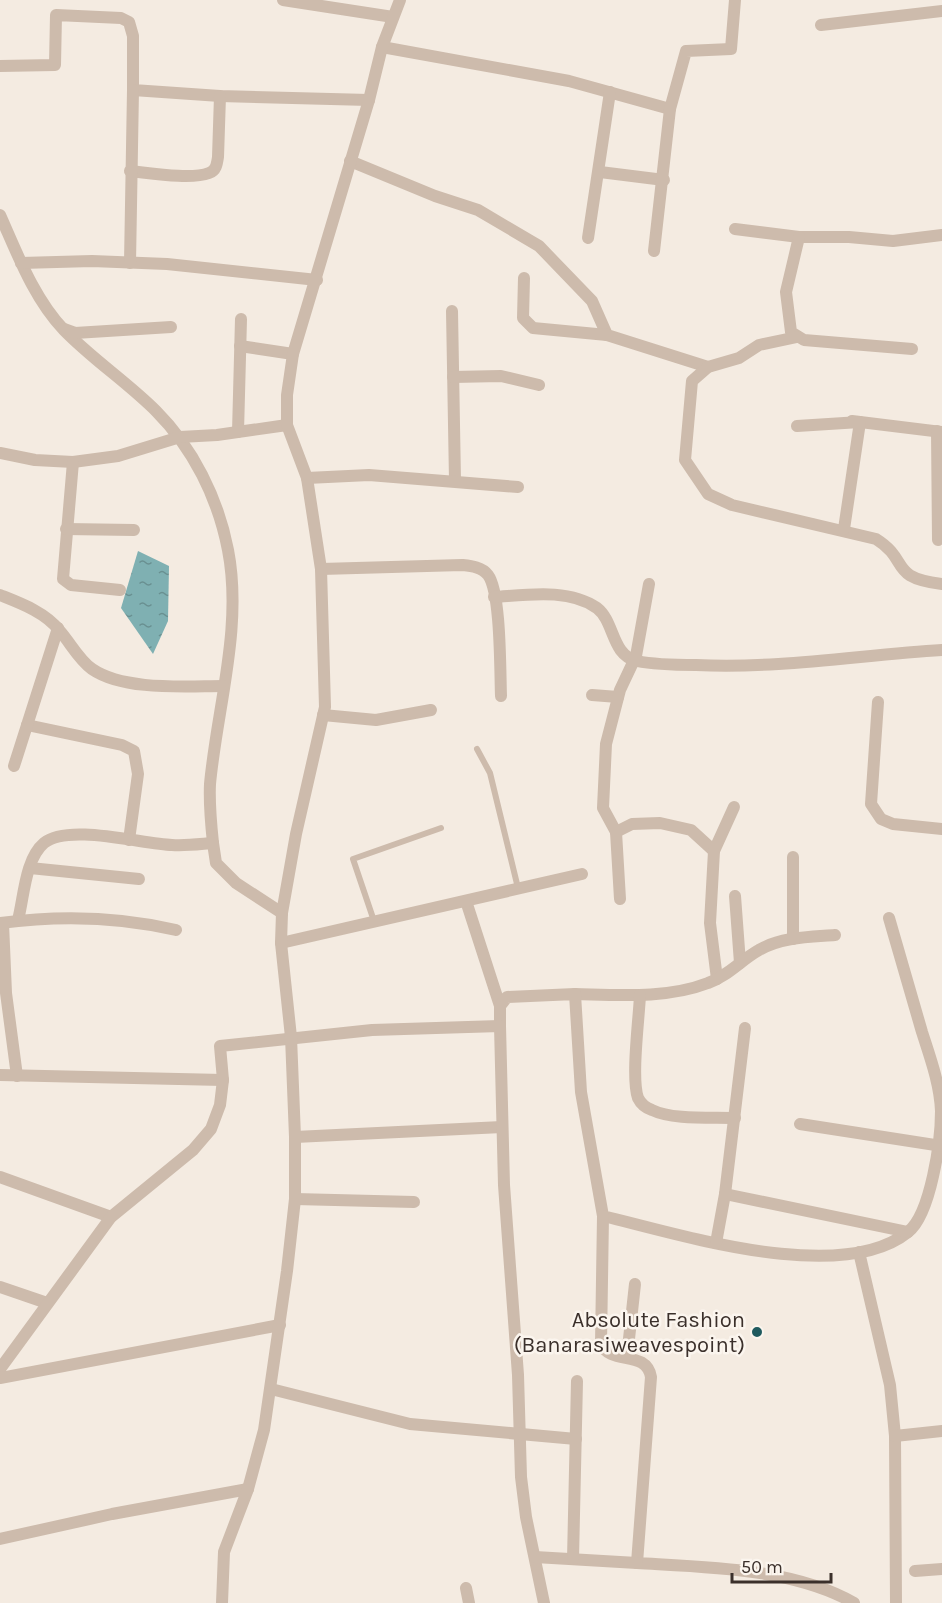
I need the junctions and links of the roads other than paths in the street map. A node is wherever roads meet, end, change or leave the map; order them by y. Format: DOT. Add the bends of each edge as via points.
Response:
graph roads {
  1 [pos="283,0"];
  2 [pos="400,0"];
  3 [pos="735,0"];
  4 [pos="313,1"];
  5 [pos="942,11"];
  6 [pos="393,17"];
  7 [pos="821,25"];
  8 [pos="382,47"];
  9 [pos="0,66"];
  10 [pos="133,90"];
  11 [pos="610,92"];
  12 [pos="220,96"];
  13 [pos="369,100"];
  14 [pos="670,109"];
  15 [pos="350,161"];
  16 [pos="130,171"];
  17 [pos="600,172"];
  18 [pos="664,180"];
  19 [pos="0,215"];
  20 [pos="735,229"];
  21 [pos="942,235"];
  22 [pos="799,237"];
  23 [pos="588,238"];
  24 [pos="654,251"];
  25 [pos="21,263"];
  26 [pos="129,263"];
  27 [pos="524,278"];
  28 [pos="317,280"];
  29 [pos="452,311"];
  30 [pos="241,318"];
  31 [pos="171,327"];
  32 [pos="62,329"];
  33 [pos="608,335"];
  34 [pos="797,337"];
  35 [pos="240,346"];
  36 [pos="912,349"];
  37 [pos="293,354"];
  38 [pos="708,367"];
  39 [pos="453,377"];
  40 [pos="539,385"];
  41 [pos="821,417"];
  42 [pos="860,422"];
  43 [pos="287,425"];
  44 [pos="797,426"];
  45 [pos="238,432"];
  46 [pos="940,432"];
  47 [pos="180,437"];
  48 [pos="0,453"];
  49 [pos="73,462"];
  50 [pos="307,478"];
  51 [pos="455,481"];
  52 [pos="518,487"];
  53 [pos="66,529"];
  54 [pos="844,529"];
  55 [pos="134,530"];
  56 [pos="938,540"];
  57 [pos="321,569"];
  58 [pos="649,584"];
  59 [pos="942,584"];
  60 [pos="120,590"];
  61 [pos="0,595"];
  62 [pos="494,597"];
  63 [pos="58,628"];
  64 [pos="942,650"];
  65 [pos="634,661"];
  66 [pos="223,686"];
  67 [pos="591,695"];
  68 [pos="501,696"];
  69 [pos="618,697"];
  70 [pos="878,702"];
  71 [pos="431,710"];
  72 [pos="323,715"];
  73 [pos="27,725"];
  74 [pos="477,749"];
  75 [pos="14,766"];
  76 [pos="734,807"];
  77 [pos="441,828"];
  78 [pos="942,829"];
  79 [pos="616,832"];
  80 [pos="129,840"];
  81 [pos="213,843"];
  82 [pos="714,851"];
  83 [pos="793,857"];
  84 [pos="30,868"];
  85 [pos="582,874"];
  86 [pos="139,879"];
  87 [pos="518,889"];
  88 [pos="735,896"];
  89 [pos="620,899"];
  90 [pos="466,901"];
  91 [pos="282,913"];
  92 [pos="889,918"];
  93 [pos="18,920"];
  94 [pos="374,922"];
  95 [pos="1,923"];
  96 [pos="176,930"];
  97 [pos="835,935"];
  98 [pos="793,939"];
  99 [pos="281,943"];
  100 [pos="740,963"];
  101 [pos="717,979"];
  102 [pos="575,994"];
  103 [pos="640,995"];
  104 [pos="500,1006"];
  105 [pos="500,1026"];
  106 [pos="745,1028"];
  107 [pos="291,1037"];
  108 [pos="0,1075"];
  109 [pos="17,1076"];
  110 [pos="223,1080"];
  111 [pos="735,1118"];
  112 [pos="800,1124"];
  113 [pos="502,1127"];
  114 [pos="295,1137"];
  115 [pos="940,1146"];
  116 [pos="0,1177"];
  117 [pos="725,1194"];
  118 [pos="295,1199"];
  119 [pos="414,1202"];
  120 [pos="603,1216"];
  121 [pos="111,1217"];
  122 [pos="908,1232"];
  123 [pos="716,1243"];
  124 [pos="859,1252"];
  125 [pos="635,1284"];
  126 [pos="0,1287"];
  127 [pos="47,1304"];
  128 [pos="280,1325"];
  129 [pos="627,1357"];
  130 [pos="2,1361"];
  131 [pos="0,1378"];
  132 [pos="577,1381"];
  133 [pos="271,1389"];
  134 [pos="942,1431"];
  135 [pos="520,1434"];
  136 [pos="895,1436"];
  137 [pos="576,1439"];
  138 [pos="248,1489"];
  139 [pos="0,1539"];
  140 [pos="535,1557"];
  141 [pos="573,1559"];
  142 [pos="638,1563"];
  143 [pos="942,1569"];
  144 [pos="915,1572"];
  145 [pos="466,1588"];
  146 [pos="222,1603"];
  147 [pos="469,1603"];
  148 [pos="544,1603"];
  149 [pos="854,1603"];
  150 [pos="896,1603"];
  1 -- 4 [label="street"];
  2 -- 6 [label="street"];
  3 -- 14 [label="street" via="731,49 686,51"];
  4 -- 6 [label="street"];
  5 -- 7 [label="street"];
  6 -- 8 [label="street"];
  8 -- 11 [label="street"];
  8 -- 13 [label="street"];
  9 -- 10 [label="street" via="54,65 57,15 121,18 129,22 133,36"];
  10 -- 12 [label="street"];
  10 -- 16 [label="street"];
  11 -- 14 [label="street"];
  11 -- 17 [label="street"];
  12 -- 13 [label="street"];
  12 -- 16 [label="street" via="218,157 211,173"];
  13 -- 15 [label="street"];
  14 -- 18 [label="street"];
  15 -- 28 [label="street"];
  15 -- 33 [label="street" via="478,210 539,246 592,301"];
  16 -- 26 [label="street"];
  17 -- 18 [label="street"];
  17 -- 23 [label="street"];
  18 -- 24 [label="street"];
  19 -- 25 [label="street"];
  20 -- 22 [label="street"];
  21 -- 22 [label="street" via="893,242"];
  22 -- 34 [label="street" via="786,292 788,323"];
  25 -- 26 [label="street"];
  25 -- 32 [label="street"];
  26 -- 28 [label="street" via="231,269"];
  27 -- 33 [label="street" via="523,318 533,328"];
  28 -- 37 [label="street"];
  29 -- 39 [label="street"];
  30 -- 35 [label="street"];
  31 -- 32 [label="street" via="75,333"];
  32 -- 47 [label="street" via="155,410"];
  33 -- 38 [label="street"];
  34 -- 36 [label="street"];
  34 -- 38 [label="street" via="759,345 739,358"];
  35 -- 37 [label="street"];
  35 -- 45 [label="street"];
  37 -- 43 [label="street"];
  38 -- 54 [label="street" via="692,381 685,460 708,495 732,506"];
  39 -- 40 [label="street" via="501,376"];
  39 -- 51 [label="street"];
  41 -- 42 [label="street"];
  42 -- 44 [label="street"];
  42 -- 46 [label="street"];
  42 -- 54 [label="street"];
  43 -- 45 [label="street"];
  43 -- 50 [label="street"];
  45 -- 47 [label="street"];
  46 -- 56 [label="street"];
  47 -- 49 [label="street" via="118,456"];
  47 -- 66 [label="street" via="196,461 228,551 231,635"];
  48 -- 49 [label="street"];
  49 -- 53 [label="street"];
  50 -- 51 [label="street" via="360,475"];
  50 -- 57 [label="street"];
  51 -- 52 [label="street"];
  53 -- 55 [label="street"];
  53 -- 60 [label="street" via="62,573 65,583"];
  54 -- 59 [label="street" via="885,544 902,571 912,579"];
  57 -- 62 [label="street" via="473,566 489,576"];
  57 -- 72 [label="street"];
  58 -- 65 [label="street"];
  61 -- 63 [label="street" via="37,611"];
  62 -- 65 [label="street" via="549,595 585,602 603,614 622,652"];
  62 -- 68 [label="street"];
  63 -- 66 [label="street" via="91,669 109,677 158,686"];
  63 -- 73 [label="street"];
  64 -- 65 [label="street" via="753,667"];
  65 -- 69 [label="street"];
  66 -- 81 [label="street" via="210,786"];
  67 -- 69 [label="street"];
  69 -- 79 [label="street" via="606,744 603,808"];
  70 -- 78 [label="street" via="871,804 881,819 893,824"];
  71 -- 72 [label="street" via="376,720"];
  72 -- 91 [label="street"];
  73 -- 75 [label="street"];
  73 -- 80 [label="street" via="134,751 138,774"];
  74 -- 87 [label="lane" via="490,773"];
  76 -- 82 [label="street"];
  77 -- 94 [label="lane" via="354,859"];
  79 -- 82 [label="street" via="633,824 660,823 691,830"];
  79 -- 89 [label="street"];
  80 -- 81 [label="street" via="172,845"];
  80 -- 84 [label="street" via="54,837 44,843"];
  81 -- 91 [label="street" via="216,863 236,883"];
  82 -- 101 [label="street" via="710,923"];
  83 -- 98 [label="street"];
  84 -- 86 [label="street"];
  84 -- 93 [label="street"];
  85 -- 87 [label="street"];
  87 -- 90 [label="street"];
  88 -- 100 [label="street"];
  90 -- 94 [label="street"];
  90 -- 104 [label="street"];
  91 -- 99 [label="street"];
  92 -- 115 [label="street" via="937,1083"];
  93 -- 95 [label="street"];
  93 -- 96 [label="street" via="118,918"];
  94 -- 99 [label="street"];
  95 -- 109 [label="street"];
  97 -- 98 [label="street"];
  98 -- 100 [label="street" via="771,944"];
  99 -- 107 [label="street"];
  100 -- 101 [label="street"];
  101 -- 103 [label="street" via="676,991"];
  102 -- 103 [label="street"];
  102 -- 104 [label="street" via="516,994"];
  102 -- 120 [label="street" via="581,1092"];
  103 -- 111 [label="street" via="636,1082 642,1105 670,1115"];
  104 -- 105 [label="street"];
  105 -- 107 [label="street"];
  105 -- 113 [label="street"];
  106 -- 111 [label="street"];
  107 -- 110 [label="street" via="220,1046"];
  107 -- 114 [label="street"];
  108 -- 109 [label="street"];
  109 -- 110 [label="street"];
  110 -- 121 [label="street" via="220,1106 211,1129 193,1150"];
  111 -- 117 [label="street"];
  112 -- 115 [label="street"];
  113 -- 114 [label="street"];
  113 -- 135 [label="street"];
  114 -- 118 [label="street"];
  115 -- 122 [label="street" via="919,1220"];
  116 -- 121 [label="street"];
  117 -- 122 [label="street"];
  117 -- 123 [label="street"];
  118 -- 119 [label="street"];
  118 -- 128 [label="street"];
  120 -- 123 [label="street"];
  120 -- 129 [label="street" via="601,1344 611,1355"];
  121 -- 127 [label="street"];
  122 -- 124 [label="street" via="887,1244"];
  123 -- 124 [label="street" via="799,1256"];
  124 -- 136 [label="street" via="890,1385"];
  125 -- 129 [label="street"];
  126 -- 127 [label="street"];
  127 -- 130 [label="street"];
  128 -- 131 [label="street"];
  128 -- 133 [label="street"];
  129 -- 142 [label="street" via="644,1364 651,1377"];
  132 -- 137 [label="street"];
  133 -- 135 [label="street" via="410,1424"];
  133 -- 138 [label="street"];
  134 -- 136 [label="street"];
  135 -- 137 [label="street"];
  135 -- 140 [label="street" via="522,1478"];
  136 -- 150 [label="street"];
  137 -- 141 [label="street"];
  138 -- 139 [label="street"];
  138 -- 146 [label="street" via="224,1552"];
  140 -- 141 [label="street"];
  140 -- 148 [label="street"];
  141 -- 142 [label="street"];
  142 -- 149 [label="street" via="758,1574 831,1592"];
  143 -- 144 [label="street"];
  145 -- 147 [label="street"];
}
